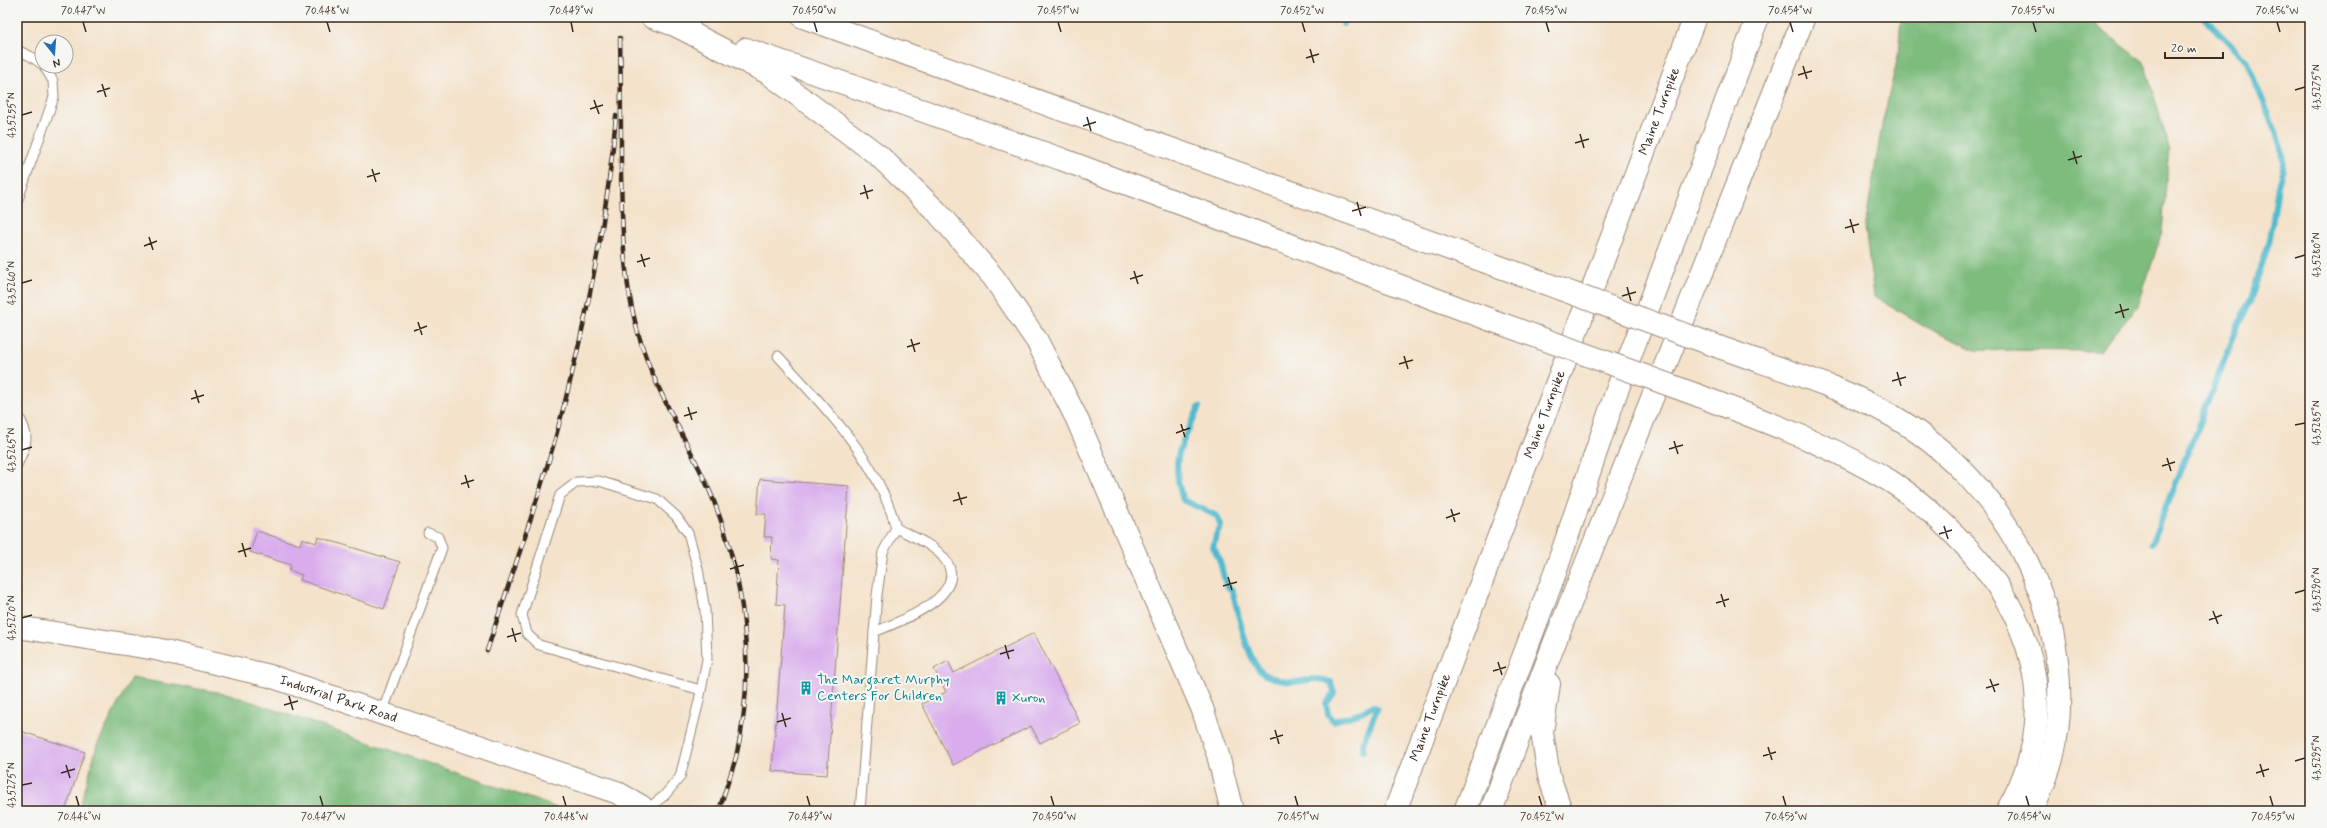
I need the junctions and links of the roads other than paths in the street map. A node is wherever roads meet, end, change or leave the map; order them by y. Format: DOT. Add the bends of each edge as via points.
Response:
graph roads {
  1 [pos="652,17"];
  2 [pos="803,17"];
  3 [pos="1695,17"];
  4 [pos="1758,17"];
  5 [pos="1804,17"];
  6 [pos="677,26"];
  7 [pos="17,50"];
  8 [pos="34,59"];
  9 [pos="48,74"];
  10 [pos="17,202"];
  11 [pos="778,356"];
  12 [pos="17,414"];
  13 [pos="17,465"];
  14 [pos="896,528"];
  15 [pos="428,533"];
  16 [pos="17,627"];
  17 [pos="874,632"];
  18 [pos="1554,644"];
  19 [pos="701,690"];
  20 [pos="382,713"];
  21 [pos="646,811"];
  22 [pos="860,811"];
  23 [pos="1232,811"];
  24 [pos="1395,811"];
  25 [pos="1465,811"];
  26 [pos="1491,811"];
  27 [pos="1561,811"];
  28 [pos="2007,811"];
  29 [pos="2032,811"];
  1 -- 6 [label="main road"];
  2 -- 29 [label="main road, bridge" via="1845,393 1890,415 1929,440 1962,469 1992,504 2013,534 2032,569 2043,598 2057,670 2058,718 2048,774"];
  3 -- 24 [label="main road, Maine Turnpike"];
  4 -- 25 [label="main road" via="1616,392 1555,573"];
  5 -- 18 [label="main road"];
  6 -- 23 [label="main road" via="768,73 878,155 937,212 994,278 1037,342 1076,417 1202,708 1218,755"];
  6 -- 28 [label="main road, bridge" via="1061,159 1697,395 1847,456 1891,482 1944,524 1988,572 2015,615 2035,673 2036,711 2024,777"];
  7 -- 8 [label="lane"];
  9 -- 10 [label="lane" via="52,81 54,98"];
  11 -- 14 [label="lane" via="838,421 858,450 890,506"];
  12 -- 13 [label="lane" via="25,427 27,443"];
  14 -- 17 [label="lane" via="883,552"];
  14 -- 17 [label="lane" via="943,557 951,573 949,587 936,600 910,617"];
  15 -- 20 [label="lane" via="438,537 442,548"];
  16 -- 20 [label="main road, Industrial Park Road" via="156,649 213,661 270,676"];
  17 -- 22 [label="lane"];
  18 -- 26 [label="main road"];
  18 -- 27 [label="main road" via="1542,733 1549,776"];
  19 -- 19 [label="lane" via="707,659 705,610 698,569 688,533 676,516 657,499 599,482 577,482 560,495 522,615 527,634 539,645"];
  19 -- 21 [label="lane" via="680,777 664,796"];
  20 -- 21 [label="main road, Industrial Park Road" via="616,792"];
}
